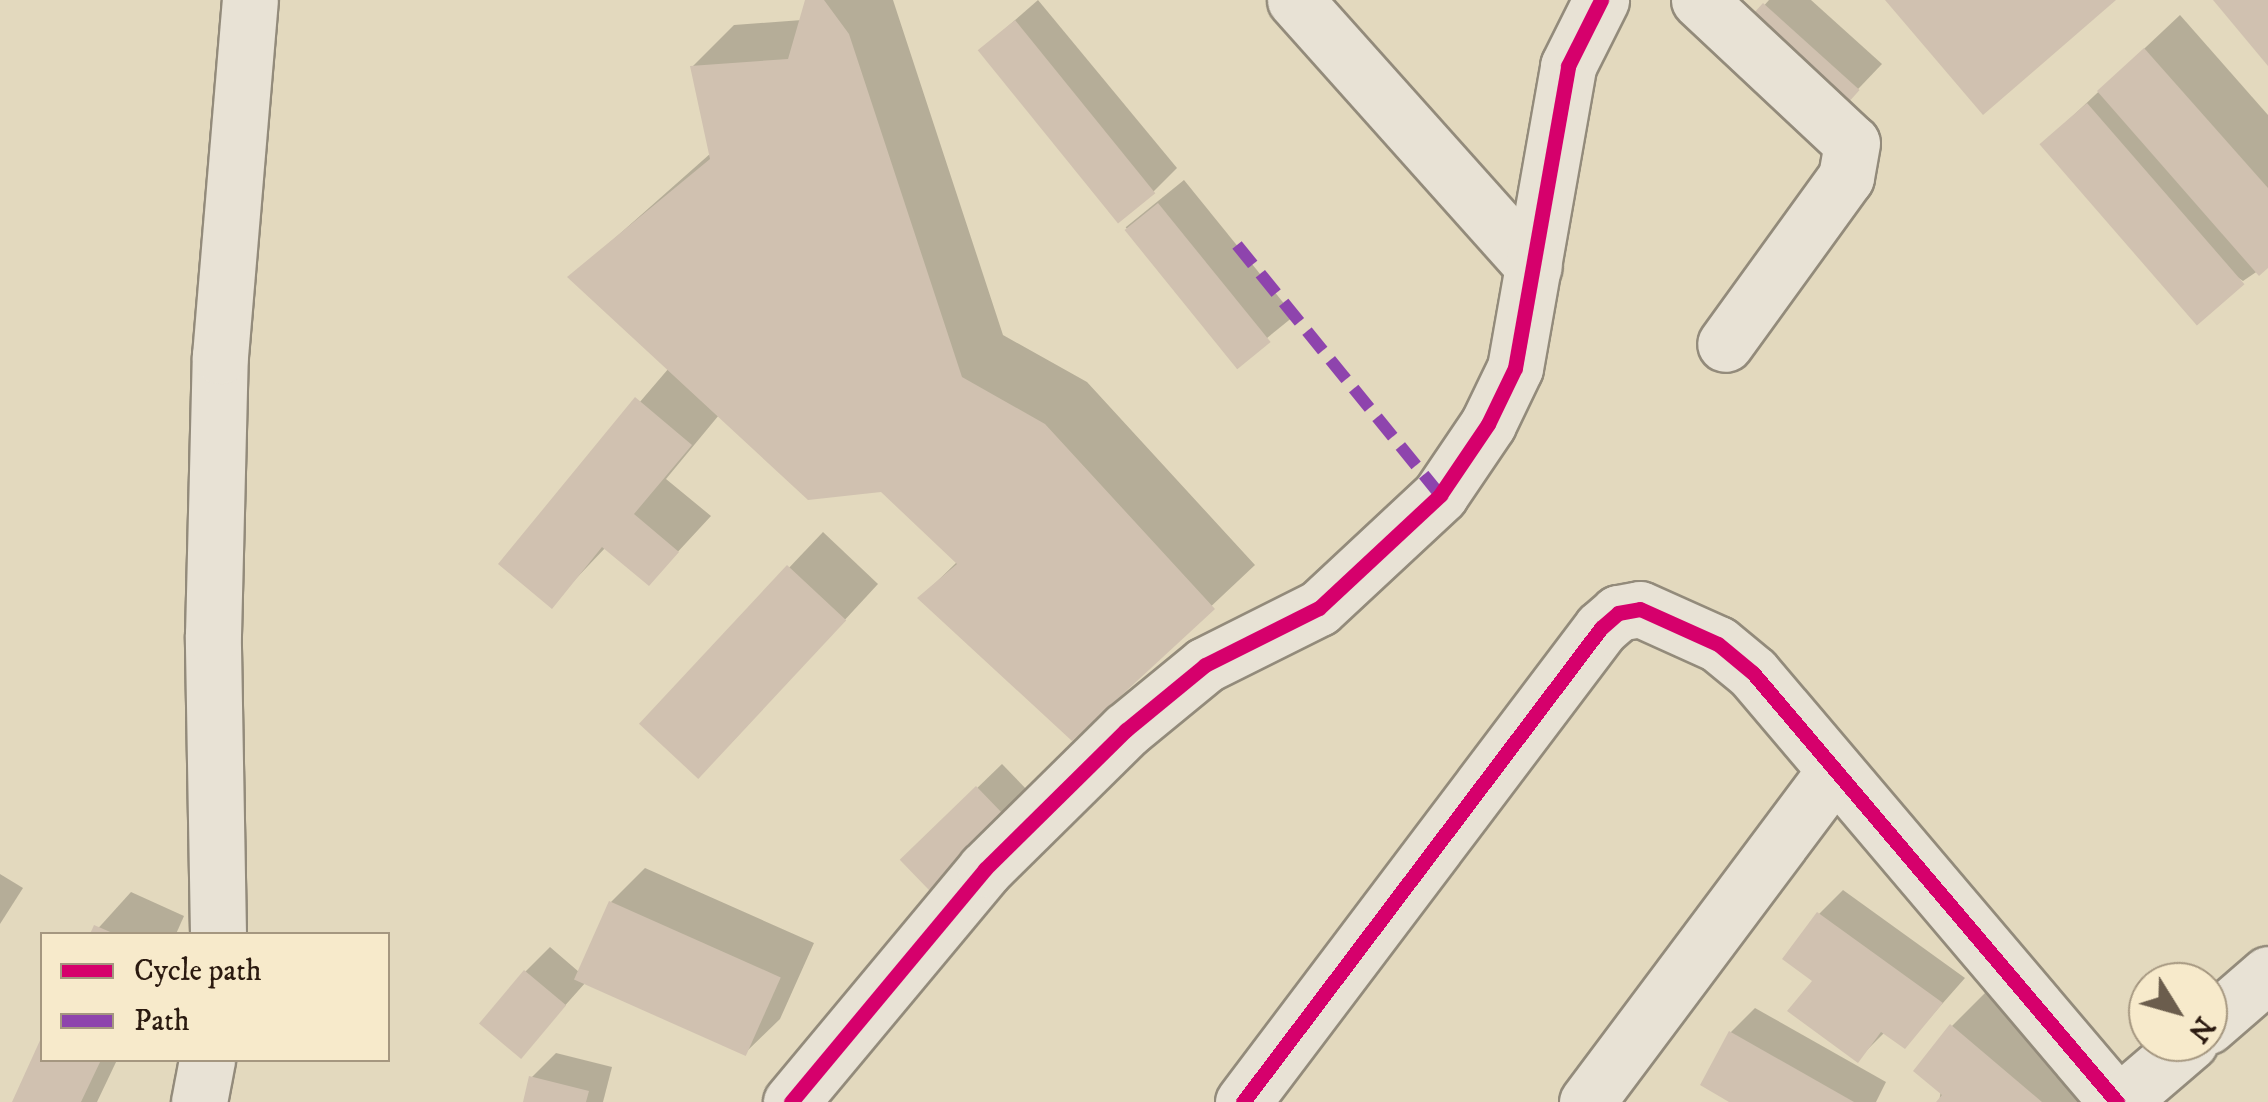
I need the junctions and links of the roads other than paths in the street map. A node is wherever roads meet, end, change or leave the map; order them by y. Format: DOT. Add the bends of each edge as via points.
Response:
graph roads {
  1 [pos="250,0"];
  2 [pos="1295,0"];
  3 [pos="1601,0"];
  4 [pos="1699,0"];
  5 [pos="1534,266"];
  6 [pos="1725,344"];
  7 [pos="1835,771"];
  8 [pos="218,932"];
  9 [pos="2268,974"];
  10 [pos="2228,1009"];
  11 [pos="206,1062"];
  12 [pos="2166,1062"];
  13 [pos="199,1102"];
  14 [pos="791,1102"];
  15 [pos="1243,1102"];
  16 [pos="1586,1102"];
  17 [pos="2118,1102"];
  1 -- 8 [label="street" via="220,356 213,635"];
  2 -- 5 [label="street"];
  3 -- 5 [label="street" via="1568,66"];
  4 -- 6 [label="street" via="1852,142 1846,177"];
  5 -- 14 [label="street" via="1515,368 1488,424 1440,496 1319,608 1206,665 1126,730 985,869"];
  7 -- 15 [label="street" via="1753,673 1718,644 1640,609 1618,613"];
  7 -- 16 [label="street"];
  7 -- 17 [label="street"];
  9 -- 10 [label="street"];
  11 -- 13 [label="street"];
  12 -- 17 [label="street"];
}
